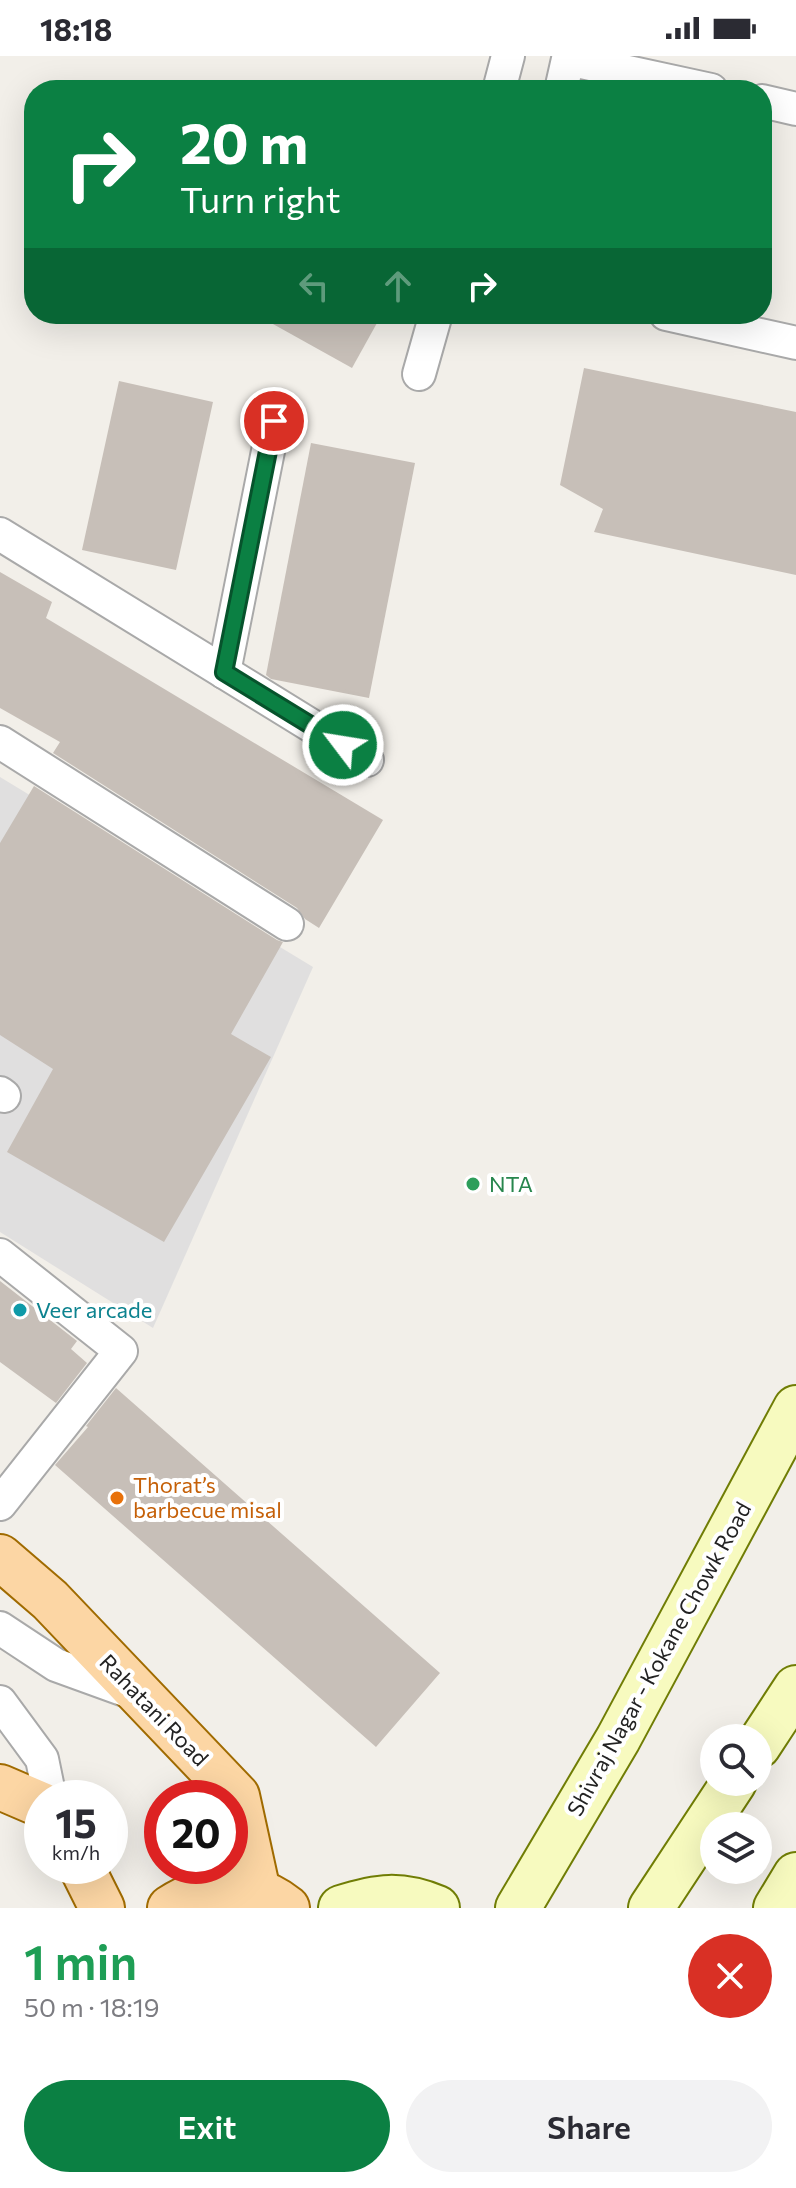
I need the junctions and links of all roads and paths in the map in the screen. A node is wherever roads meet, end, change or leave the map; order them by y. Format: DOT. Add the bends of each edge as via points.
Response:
graph roads {
  1 [pos="508,56"];
  2 [pos="502,80"];
  3 [pos="563,80"];
  4 [pos="665,80"];
  5 [pos="772,103"];
  6 [pos="796,109"];
  7 [pos="433,324"];
  8 [pos="711,324"];
  9 [pos="796,343"];
  10 [pos="419,374"];
  11 [pos="274,421"];
  12 [pos="0,534"];
  13 [pos="224,672"];
  14 [pos="0,742"];
  15 [pos="367,760"];
  16 [pos="287,924"];
  17 [pos="0,1255"];
  18 [pos="796,1408"];
  19 [pos="0,1504"];
  20 [pos="0,1557"];
  21 [pos="0,1628"];
  22 [pos="796,1688"];
  23 [pos="139,1695"];
  24 [pos="0,1702"];
  25 [pos="772,1725"];
  26 [pos="46,1780"];
  27 [pos="0,1787"];
  28 [pos="725,1796"];
  29 [pos="24,1797"];
  30 [pos="796,1875"];
  31 [pos="90,1884"];
  32 [pos="272,1900"];
  33 [pos="102,1908"];
  34 [pos="170,1908"];
  35 [pos="341,1908"];
  36 [pos="437,1908"];
  37 [pos="518,1908"];
  38 [pos="651,1908"];
  39 [pos="776,1908"];
  1 -- 2 [label="lane"];
  3 -- 4 [label="lane" via="568,59"];
  5 -- 6 [label="lane"];
  7 -- 10 [label="lane"];
  8 -- 9 [label="lane"];
  11 -- 13 [label="lane"];
  12 -- 13 [label="lane"];
  13 -- 15 [label="lane"];
  14 -- 16 [label="lane"];
  17 -- 19 [label="lane" via="121,1351"];
  18 -- 37 [label="street, Shivraj Nagar - Kokane Chowk Road" via="618,1739"];
  20 -- 23 [label="main road, Rahatani Road" via="50,1600"];
  21 -- 23 [label="lane" via="56,1665"];
  22 -- 25 [label="street"];
  23 -- 32 [label="main road, Rahatani Road" via="237,1796"];
  24 -- 26 [label="lane" via="42,1759"];
  27 -- 29 [label="main road"];
  28 -- 38 [label="street"];
  30 -- 39 [label="street"];
  31 -- 33 [label="main road"];
  32 -- 34 [label="main road" via="241,1889 213,1890"];
  35 -- 36 [label="street" via="385,1898 414,1899"];
}
